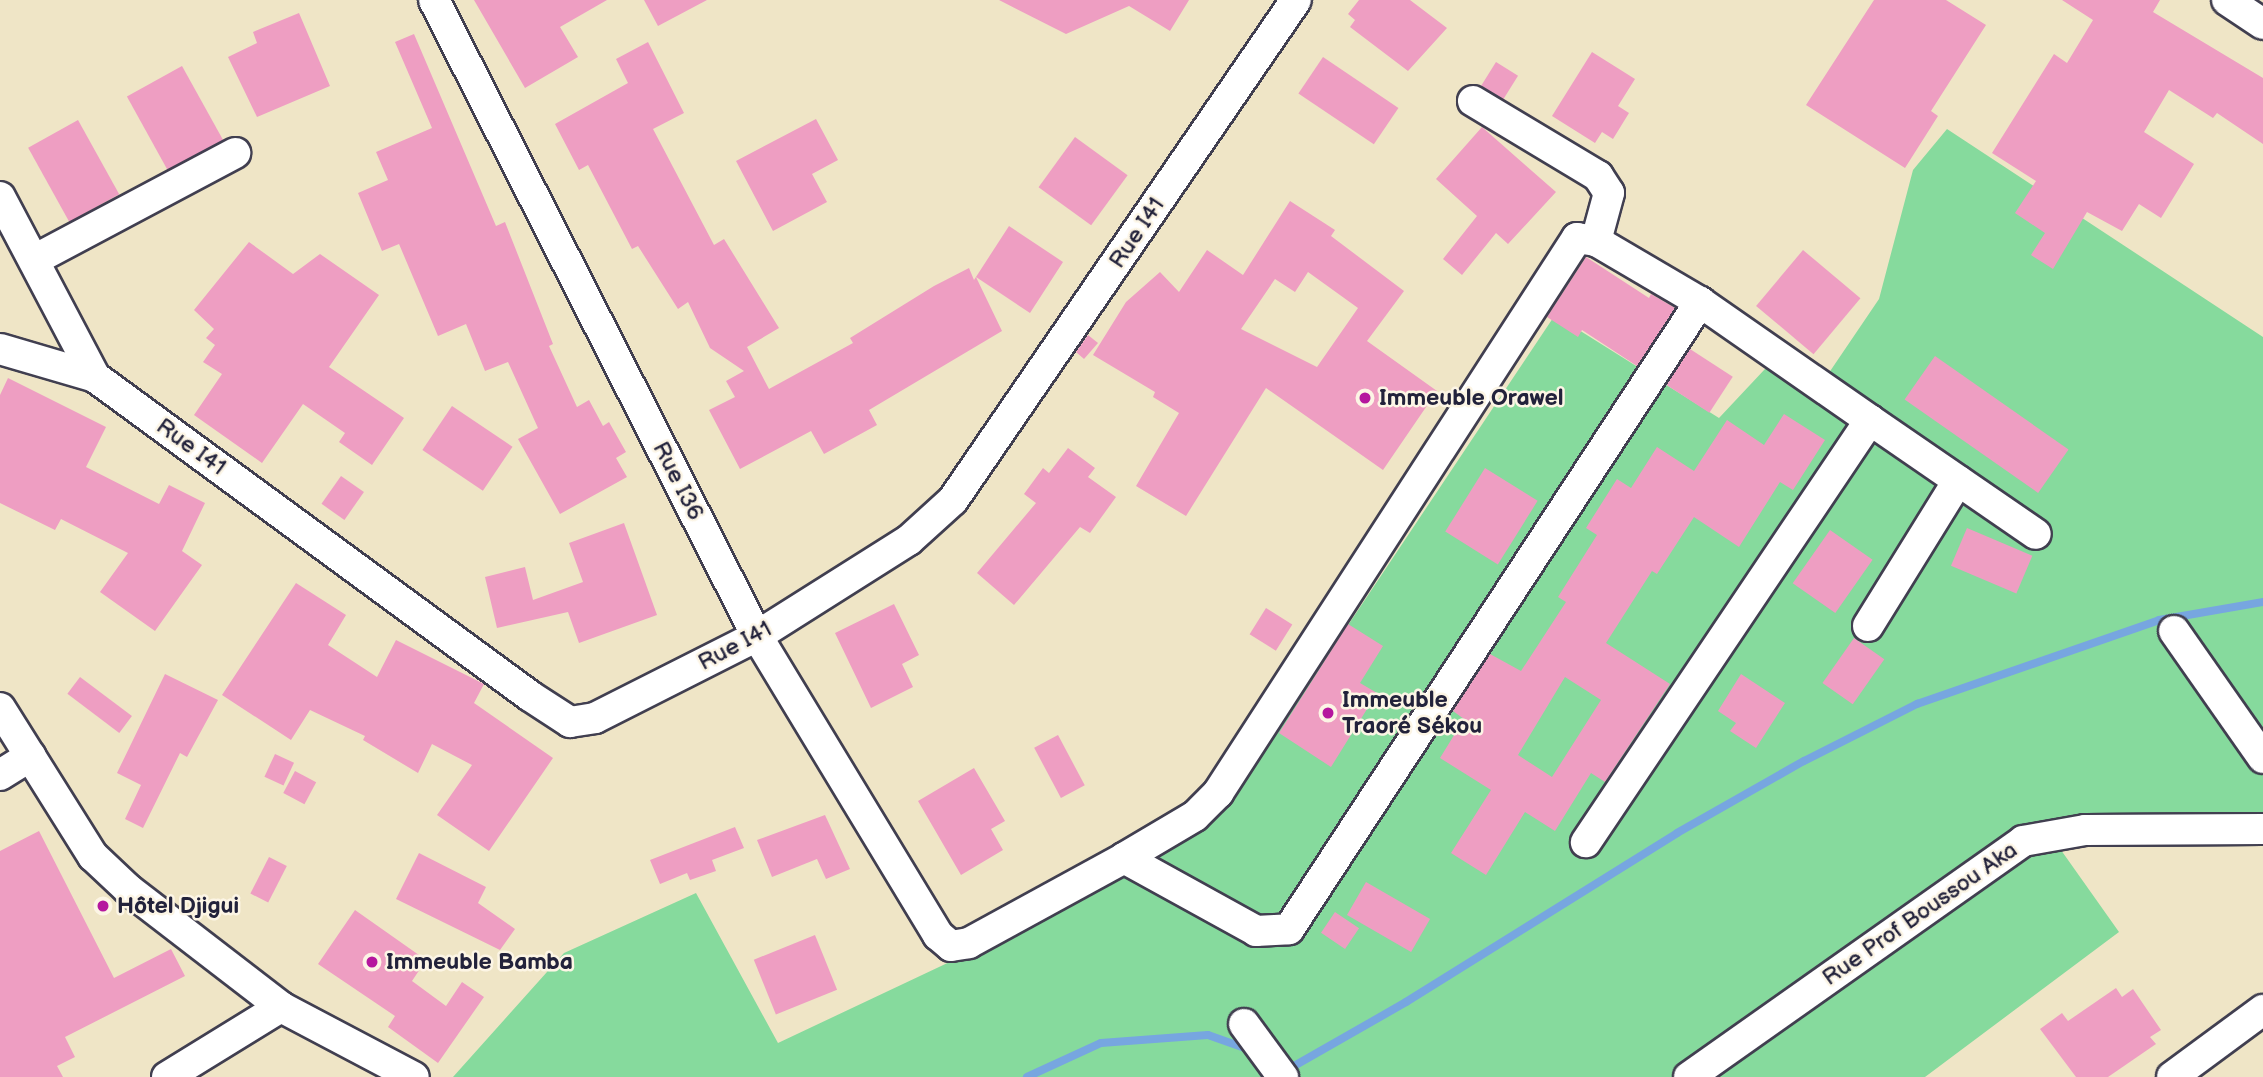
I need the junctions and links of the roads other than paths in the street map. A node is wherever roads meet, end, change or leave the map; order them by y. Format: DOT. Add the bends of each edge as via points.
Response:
graph roads {
  1 [pos="434,0"];
  2 [pos="1296,0"];
  3 [pos="2227,0"];
  4 [pos="2263,24"];
  5 [pos="1473,101"];
  6 [pos="235,153"];
  7 [pos="0,197"];
  8 [pos="1596,241"];
  9 [pos="34,260"];
  10 [pos="1700,302"];
  11 [pos="1,347"];
  12 [pos="95,377"];
  13 [pos="1870,420"];
  14 [pos="1958,481"];
  15 [pos="2036,534"];
  16 [pos="1868,626"];
  17 [pos="2174,631"];
  18 [pos="757,636"];
  19 [pos="0,708"];
  20 [pos="30,756"];
  21 [pos="2263,758"];
  22 [pos="0,775"];
  23 [pos="2263,828"];
  24 [pos="1586,842"];
  25 [pos="1124,858"];
  26 [pos="281,1007"];
  27 [pos="2263,1010"];
  28 [pos="1244,1024"];
  29 [pos="167,1077"];
  30 [pos="414,1077"];
  31 [pos="1283,1077"];
  32 [pos="1689,1077"];
  33 [pos="2172,1077"];
  1 -- 18 [label="street, Rue I36"];
  2 -- 18 [label="street, Rue I41" via="953,500 909,540"];
  3 -- 4 [label="street"];
  5 -- 8 [label="street" via="1598,176 1609,193"];
  6 -- 9 [label="street"];
  7 -- 9 [label="street"];
  8 -- 10 [label="street"];
  8 -- 25 [label="street" via="1577,238 1565,251 1218,793 1195,816"];
  9 -- 12 [label="street"];
  10 -- 13 [label="street"];
  10 -- 25 [label="street" via="1289,929 1256,930"];
  11 -- 12 [label="street, Rue I41"];
  12 -- 18 [label="street, Rue I41" via="570,722 595,718"];
  13 -- 14 [label="street"];
  13 -- 24 [label="street"];
  14 -- 15 [label="street"];
  14 -- 16 [label="street"];
  17 -- 21 [label="street"];
  18 -- 25 [label="street, Rue I36" via="938,935 951,946 969,943"];
  19 -- 20 [label="street"];
  20 -- 22 [label="street"];
  20 -- 26 [label="street" via="93,856 128,889"];
  23 -- 32 [label="street, Rue Prof Boussou Aka" via="2085,830 2023,841"];
  26 -- 29 [label="street"];
  26 -- 30 [label="street"];
  27 -- 33 [label="street"];
  28 -- 31 [label="street"];
}
